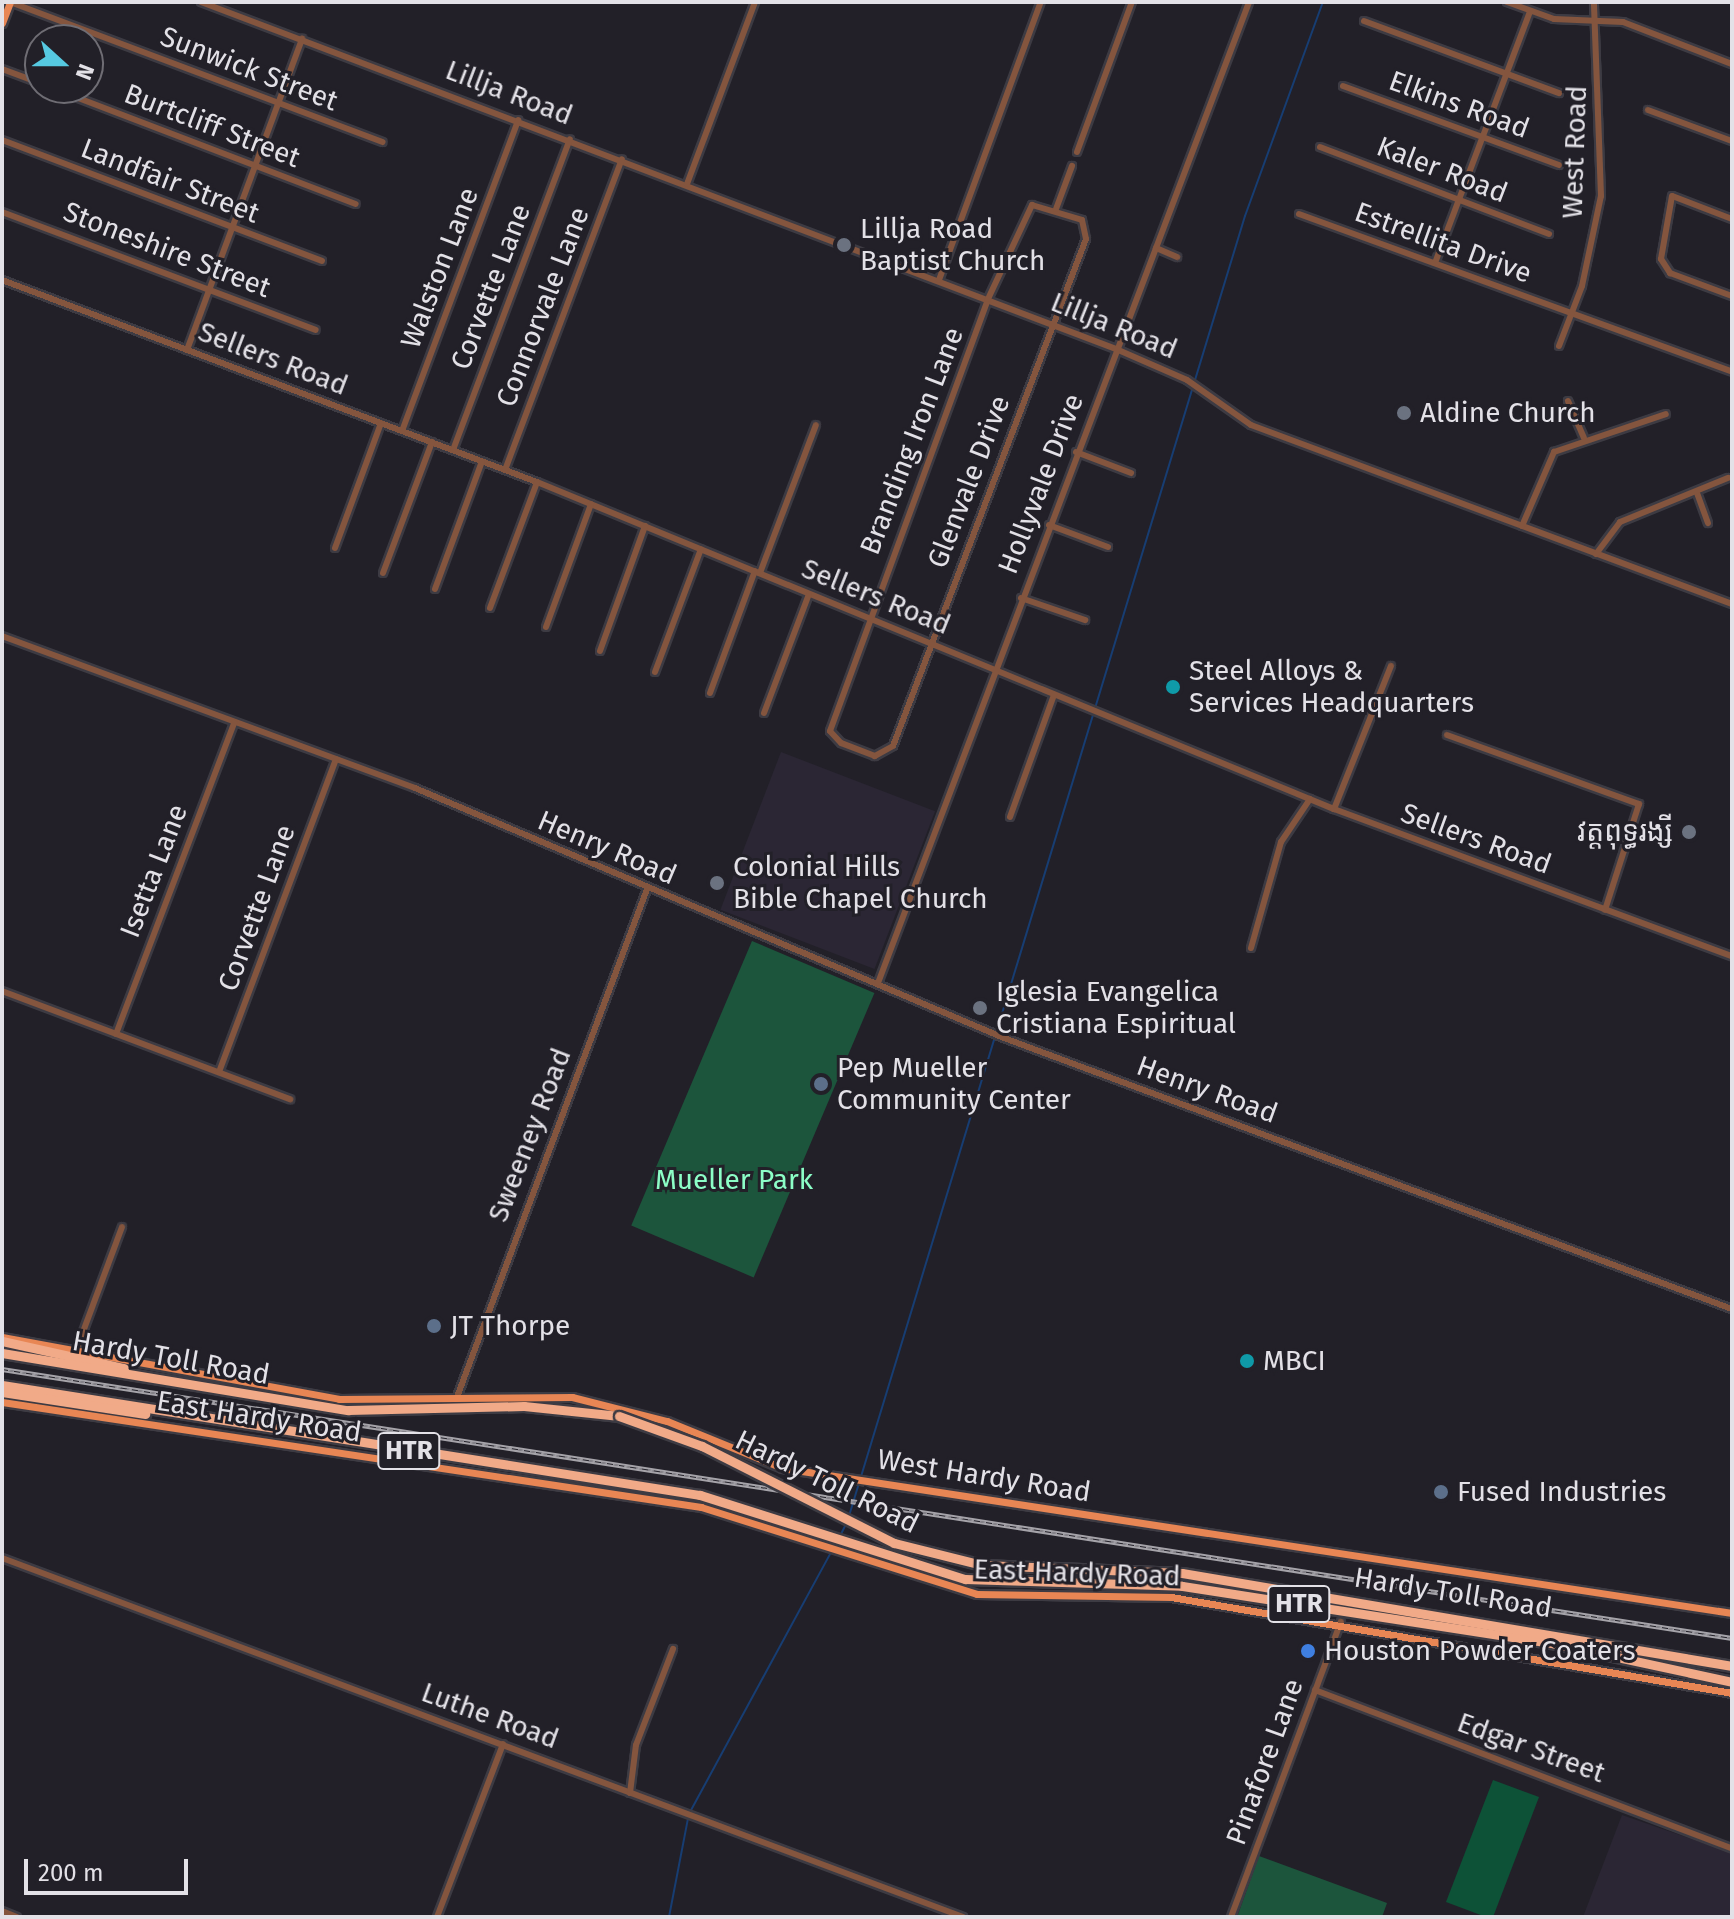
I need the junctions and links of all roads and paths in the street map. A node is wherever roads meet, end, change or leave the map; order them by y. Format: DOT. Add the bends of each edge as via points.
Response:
graph roads {
  1 [pos="10,2"];
  2 [pos="201,2"];
  3 [pos="228,2"];
  4 [pos="755,2"];
  5 [pos="1041,2"];
  6 [pos="1132,2"];
  7 [pos="1249,2"];
  8 [pos="1507,2"];
  9 [pos="1594,2"];
  10 [pos="224,11"];
  11 [pos="1530,11"];
  12 [pos="1595,19"];
  13 [pos="1364,21"];
  14 [pos="2,23"];
  15 [pos="302,39"];
  16 [pos="1732,64"];
  17 [pos="2,69"];
  18 [pos="1505,72"];
  19 [pos="24,77"];
  20 [pos="1343,86"];
  21 [pos="1559,93"];
  22 [pos="94,104"];
  23 [pos="279,104"];
  24 [pos="1648,110"];
  25 [pos="518,120"];
  26 [pos="1482,136"];
  27 [pos="570,139"];
  28 [pos="2,140"];
  29 [pos="1732,141"];
  30 [pos="383,142"];
  31 [pos="1320,147"];
  32 [pos="1077,152"];
  33 [pos="622,159"];
  34 [pos="1559,165"];
  35 [pos="256,166"];
  36 [pos="1072,166"];
  37 [pos="687,184"];
  38 [pos="1458,199"];
  39 [pos="356,204"];
  40 [pos="1056,209"];
  41 [pos="2,212"];
  42 [pos="1299,214"];
  43 [pos="1732,219"];
  44 [pos="233,228"];
  45 [pos="1549,234"];
  46 [pos="1156,248"];
  47 [pos="1177,257"];
  48 [pos="322,261"];
  49 [pos="1435,263"];
  50 [pos="2,280"];
  51 [pos="939,280"];
  52 [pos="209,290"];
  53 [pos="1732,296"];
  54 [pos="988,299"];
  55 [pos="1573,314"];
  56 [pos="1052,324"];
  57 [pos="316,330"];
  58 [pos="1559,346"];
  59 [pos="1116,349"];
  60 [pos="187,350"];
  61 [pos="1732,372"];
  62 [pos="1568,401"];
  63 [pos="1666,414"];
  64 [pos="381,423"];
  65 [pos="816,425"];
  66 [pos="402,431"];
  67 [pos="1584,438"];
  68 [pos="432,442"];
  69 [pos="453,450"];
  70 [pos="1076,452"];
  71 [pos="482,461"];
  72 [pos="505,470"];
  73 [pos="1131,473"];
  74 [pos="1728,478"];
  75 [pos="537,482"];
  76 [pos="1697,493"];
  77 [pos="591,504"];
  78 [pos="1708,523"];
  79 [pos="1049,525"];
  80 [pos="645,526"];
  81 [pos="1522,526"];
  82 [pos="1108,547"];
  83 [pos="335,548"];
  84 [pos="701,549"];
  85 [pos="1596,554"];
  86 [pos="757,572"];
  87 [pos="383,573"];
  88 [pos="435,589"];
  89 [pos="809,594"];
  90 [pos="1021,598"];
  91 [pos="1732,604"];
  92 [pos="490,608"];
  93 [pos="868,618"];
  94 [pos="1085,620"];
  95 [pos="546,627"];
  96 [pos="2,636"];
  97 [pos="931,644"];
  98 [pos="600,651"];
  99 [pos="1391,666"];
  100 [pos="994,670"];
  101 [pos="655,672"];
  102 [pos="710,693"];
  103 [pos="1054,695"];
  104 [pos="764,713"];
  105 [pos="234,723"];
  106 [pos="1447,735"];
  107 [pos="857,749"];
  108 [pos="336,759"];
  109 [pos="1310,799"];
  110 [pos="1334,809"];
  111 [pos="1010,817"];
  112 [pos="647,889"];
  113 [pos="1605,910"];
  114 [pos="1251,948"];
  115 [pos="1732,956"];
  116 [pos="878,983"];
  117 [pos="2,991"];
  118 [pos="116,1034"];
  119 [pos="219,1072"];
  120 [pos="290,1099"];
  121 [pos="122,1227"];
  122 [pos="1732,1309"];
  123 [pos="2,1339"];
  124 [pos="77,1348"];
  125 [pos="2,1353"];
  126 [pos="150,1377"];
  127 [pos="2,1385"];
  128 [pos="2,1392"];
  129 [pos="457,1397"];
  130 [pos="2,1402"];
  131 [pos="250,1427"];
  132 [pos="2,1558"];
  133 [pos="1732,1613"];
  134 [pos="1341,1622"];
  135 [pos="673,1649"];
  136 [pos="1732,1666"];
  137 [pos="1732,1682"];
  138 [pos="1315,1690"];
  139 [pos="1732,1693"];
  140 [pos="503,1744"];
  141 [pos="630,1793"];
  142 [pos="1732,1848"];
  143 [pos="2,1911"];
  144 [pos="17,1917"];
  145 [pos="437,1917"];
  146 [pos="963,1917"];
  147 [pos="1231,1917"];
  1 -- 14 [label="main road"];
  1 -- 23 [label="street, Sunwick Street"];
  2 -- 10 [label="street, Lillja Road"];
  3 -- 10 [label="street"];
  4 -- 37 [label="street"];
  5 -- 51 [label="street"];
  6 -- 32 [label="street"];
  7 -- 46 [label="street, Hollyvale Drive"];
  8 -- 11 [label="street"];
  9 -- 12 [label="street, West Road"];
  10 -- 15 [label="street, Lillja Road"];
  11 -- 12 [label="street"];
  11 -- 18 [label="street"];
  12 -- 16 [label="street" via="1623,22"];
  12 -- 55 [label="street, West Road" via="1602,183"];
  13 -- 18 [label="street"];
  15 -- 23 [label="street"];
  15 -- 25 [label="street, Lillja Road"];
  17 -- 19 [label="street"];
  18 -- 21 [label="street"];
  18 -- 26 [label="street"];
  20 -- 26 [label="street, Elkins Road"];
  22 -- 35 [label="street, Burtcliff Street"];
  23 -- 30 [label="street, Sunwick Street"];
  23 -- 35 [label="street"];
  24 -- 29 [label="street"];
  25 -- 27 [label="street, Lillja Road"];
  25 -- 66 [label="street, Walston Lane"];
  26 -- 34 [label="street, Elkins Road"];
  26 -- 38 [label="street"];
  27 -- 33 [label="street, Lillja Road"];
  27 -- 69 [label="street, Corvette Lane"];
  28 -- 44 [label="street, Landfair Street"];
  31 -- 38 [label="street, Kaler Road"];
  33 -- 37 [label="street, Lillja Road"];
  33 -- 72 [label="street, Connorvale Lane"];
  35 -- 39 [label="street, Burtcliff Street"];
  35 -- 44 [label="street"];
  36 -- 40 [label="street"];
  37 -- 51 [label="street, Lillja Road"];
  38 -- 45 [label="street, Kaler Road"];
  38 -- 49 [label="street"];
  40 -- 54 [label="street, Branding Iron Lane" via="1025,210"];
  40 -- 56 [label="street, Glenvale Drive" via="1082,220 1086,239"];
  41 -- 52 [label="street, Stoneshire Street"];
  42 -- 49 [label="street, Estrellita Drive"];
  43 -- 53 [label="street" via="1672,196 1663,267"];
  44 -- 48 [label="street, Landfair Street"];
  44 -- 52 [label="street"];
  46 -- 47 [label="street"];
  46 -- 59 [label="street, Hollyvale Drive"];
  49 -- 55 [label="street, Estrellita Drive"];
  50 -- 60 [label="street, Sellers Road"];
  51 -- 54 [label="street, Lillja Road"];
  52 -- 57 [label="street, Stoneshire Street"];
  52 -- 60 [label="street"];
  54 -- 56 [label="street, Lillja Road"];
  54 -- 93 [label="street, Branding Iron Lane"];
  55 -- 58 [label="street, West Road"];
  55 -- 61 [label="street, Estrellita Drive"];
  56 -- 59 [label="street, Lillja Road"];
  56 -- 97 [label="street, Glenvale Drive"];
  59 -- 70 [label="street, Hollyvale Drive"];
  59 -- 81 [label="street, Lillja Road" via="1189,381 1251,425"];
  60 -- 64 [label="street, Sellers Road"];
  62 -- 67 [label="street"];
  63 -- 67 [label="street"];
  64 -- 66 [label="street, Sellers Road"];
  64 -- 83 [label="street"];
  65 -- 86 [label="street"];
  66 -- 68 [label="street, Sellers Road"];
  67 -- 81 [label="street" via="1549,455"];
  68 -- 69 [label="street, Sellers Road"];
  68 -- 87 [label="street"];
  69 -- 71 [label="street, Sellers Road"];
  70 -- 73 [label="street"];
  70 -- 79 [label="street, Hollyvale Drive"];
  71 -- 72 [label="street, Sellers Road"];
  71 -- 88 [label="street"];
  72 -- 75 [label="street, Sellers Road"];
  74 -- 76 [label="street"];
  75 -- 77 [label="street, Sellers Road"];
  75 -- 92 [label="street"];
  76 -- 78 [label="street"];
  76 -- 85 [label="street" via="1620,522"];
  77 -- 80 [label="street, Sellers Road"];
  77 -- 95 [label="street"];
  79 -- 82 [label="street"];
  79 -- 90 [label="street, Hollyvale Drive"];
  80 -- 84 [label="street, Sellers Road"];
  80 -- 98 [label="street"];
  81 -- 85 [label="street, Lillja Road"];
  84 -- 86 [label="street, Sellers Road"];
  84 -- 101 [label="street"];
  85 -- 91 [label="street, Lillja Road"];
  86 -- 89 [label="street, Sellers Road"];
  86 -- 102 [label="street"];
  89 -- 93 [label="street, Sellers Road"];
  89 -- 104 [label="street"];
  90 -- 94 [label="street"];
  90 -- 100 [label="street, Hollyvale Drive"];
  93 -- 97 [label="street, Sellers Road"];
  93 -- 107 [label="street, Branding Iron Lane" via="830,731"];
  96 -- 105 [label="street, Henry Road"];
  97 -- 100 [label="street, Sellers Road"];
  97 -- 107 [label="street, Glenvale Drive" via="888,753"];
  99 -- 110 [label="street"];
  100 -- 103 [label="street, Sellers Road"];
  100 -- 116 [label="street, Hollyvale Drive"];
  103 -- 109 [label="street, Sellers Road"];
  103 -- 111 [label="street"];
  105 -- 108 [label="street, Henry Road"];
  105 -- 118 [label="street, Isetta Lane"];
  106 -- 113 [label="street" via="1639,804 1640,818"];
  108 -- 112 [label="street, Henry Road"];
  108 -- 119 [label="street, Corvette Lane"];
  109 -- 110 [label="street, Sellers Road"];
  109 -- 114 [label="street" via="1281,842"];
  110 -- 113 [label="street, Sellers Road"];
  112 -- 116 [label="street, Henry Road"];
  112 -- 129 [label="street, Sweeney Road"];
  113 -- 115 [label="street, Sellers Road"];
  116 -- 122 [label="street, Henry Road" via="1004,1038"];
  117 -- 118 [label="street"];
  118 -- 119 [label="street"];
  119 -- 120 [label="street"];
  121 -- 124 [label="street"];
  123 -- 124 [label="main road, West Hardy Road"];
  123 -- 126 [label="highway"];
  124 -- 129 [label="main road, West Hardy Road" via="339,1399"];
  125 -- 126 [label="highway, Hardy Toll Road / HTR"];
  126 -- 136 [label="highway, Hardy Toll Road / HTR, bridge" via="373,1413 524,1406 619,1416 702,1446 894,1543 982,1565 1182,1573"];
  127 -- 131 [label="highway, Hardy Toll Road / HTR"];
  128 -- 131 [label="highway"];
  129 -- 133 [label="main road, West Hardy Road" via="610,1403 760,1462"];
  130 -- 134 [label="main road, East Hardy Road" via="659,1500 740,1516 977,1594 1155,1595"];
  131 -- 137 [label="highway, Hardy Toll Road / HTR" via="700,1495 965,1579 1182,1586 1552,1643"];
  132 -- 140 [label="street, Luthe Road"];
  134 -- 138 [label="street, Pinafore Lane"];
  134 -- 139 [label="main road, East Hardy Road"];
  135 -- 141 [label="street" via="636,1745"];
  138 -- 142 [label="street, Edgar Street"];
  138 -- 147 [label="street, Pinafore Lane"];
  140 -- 141 [label="street, Luthe Road"];
  140 -- 145 [label="street"];
  141 -- 146 [label="street, Luthe Road"];
  143 -- 144 [label="street"];
}
